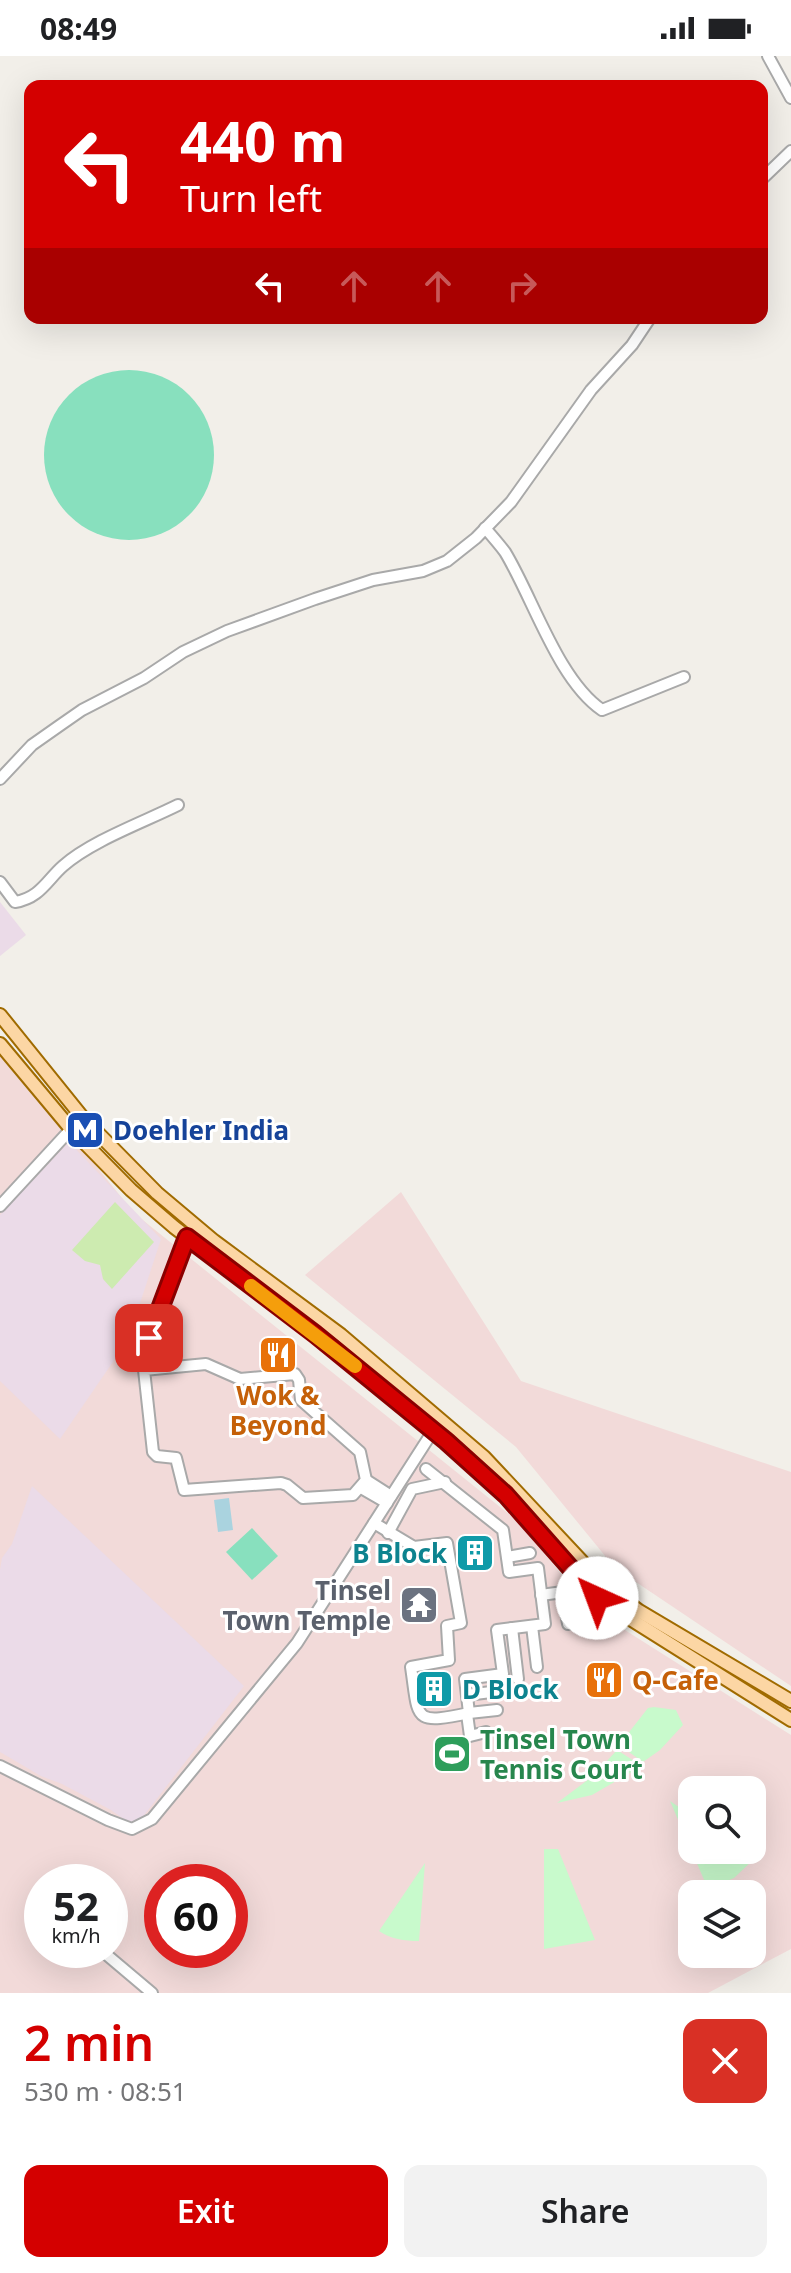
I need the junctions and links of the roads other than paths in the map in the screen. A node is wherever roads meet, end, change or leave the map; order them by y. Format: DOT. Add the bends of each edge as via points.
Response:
graph roads {
  1 [pos="768,56"];
  2 [pos="791,98"];
  3 [pos="791,151"];
  4 [pos="768,173"];
  5 [pos="646,324"];
  6 [pos="485,528"];
  7 [pos="684,677"];
  8 [pos="0,779"];
  9 [pos="178,805"];
  10 [pos="0,882"];
  11 [pos="0,1015"];
  12 [pos="0,1044"];
  13 [pos="83,1118"];
  14 [pos="71,1129"];
  15 [pos="0,1206"];
  16 [pos="187,1237"];
  17 [pos="144,1370"];
  18 [pos="437,1425"];
  19 [pos="445,1482"];
  20 [pos="364,1484"];
  21 [pos="412,1489"];
  22 [pos="389,1500"];
  23 [pos="374,1523"];
  24 [pos="388,1533"];
  25 [pos="530,1553"];
  26 [pos="507,1557"];
  27 [pos="541,1595"];
  28 [pos="568,1624"];
  29 [pos="532,1626"];
  30 [pos="512,1628"];
  31 [pos="537,1667"];
  32 [pos="518,1679"];
  33 [pos="507,1690"];
  34 [pos="467,1695"];
  35 [pos="791,1701"];
  36 [pos="497,1710"];
  37 [pos="468,1714"];
  38 [pos="791,1720"];
  39 [pos="486,1732"];
  40 [pos="0,1766"];
  41 [pos="122,1968"];
  42 [pos="152,1993"];
  1 -- 2 [label="street"];
  3 -- 4 [label="street"];
  5 -- 6 [label="street" via="511,502"];
  6 -- 7 [label="street" via="504,551 563,662 592,703 602,710"];
  6 -- 8 [label="street" via="447,561 423,571 315,599 183,652 82,710 32,745"];
  9 -- 10 [label="street" via="76,856 48,886 24,901 15,902"];
  11 -- 13 [label="main road"];
  12 -- 14 [label="main road"];
  13 -- 14 [label="main road"];
  13 -- 18 [label="main road" via="183,1217 341,1335"];
  14 -- 15 [label="street"];
  14 -- 16 [label="main road"];
  16 -- 17 [label="street" via="149,1338"];
  16 -- 18 [label="main road"];
  17 -- 20 [label="street" via="206,1364 240,1379 295,1374 301,1400 360,1452"];
  17 -- 20 [label="street" via="153,1452 176,1458 183,1489 285,1484 305,1498 353,1495"];
  18 -- 22 [label="street"];
  18 -- 35 [label="main road" via="502,1475 612,1591"];
  18 -- 38 [label="main road" via="597,1598"];
  19 -- 21 [label="street"];
  19 -- 21 [label="street" via="427,1467"];
  19 -- 26 [label="street" via="503,1530"];
  20 -- 22 [label="street"];
  21 -- 24 [label="street"];
  22 -- 23 [label="street"];
  23 -- 24 [label="street"];
  23 -- 40 [label="street" via="297,1643 152,1819 132,1829"];
  24 -- 37 [label="street" via="414,1547 447,1543 461,1623 447,1626 449,1660 411,1667 417,1710 427,1719"];
  25 -- 26 [label="street"];
  26 -- 27 [label="street" via="509,1572 538,1568"];
  27 -- 28 [label="street" via="563,1592"];
  27 -- 29 [label="street" via="545,1624"];
  29 -- 30 [label="street"];
  29 -- 31 [label="street"];
  30 -- 32 [label="street"];
  30 -- 34 [label="street" via="497,1630 503,1674 465,1679"];
  33 -- 34 [label="street"];
  34 -- 37 [label="street"];
  36 -- 37 [label="street"];
  37 -- 39 [label="street" via="470,1736"];
  41 -- 42 [label="street"];
}
